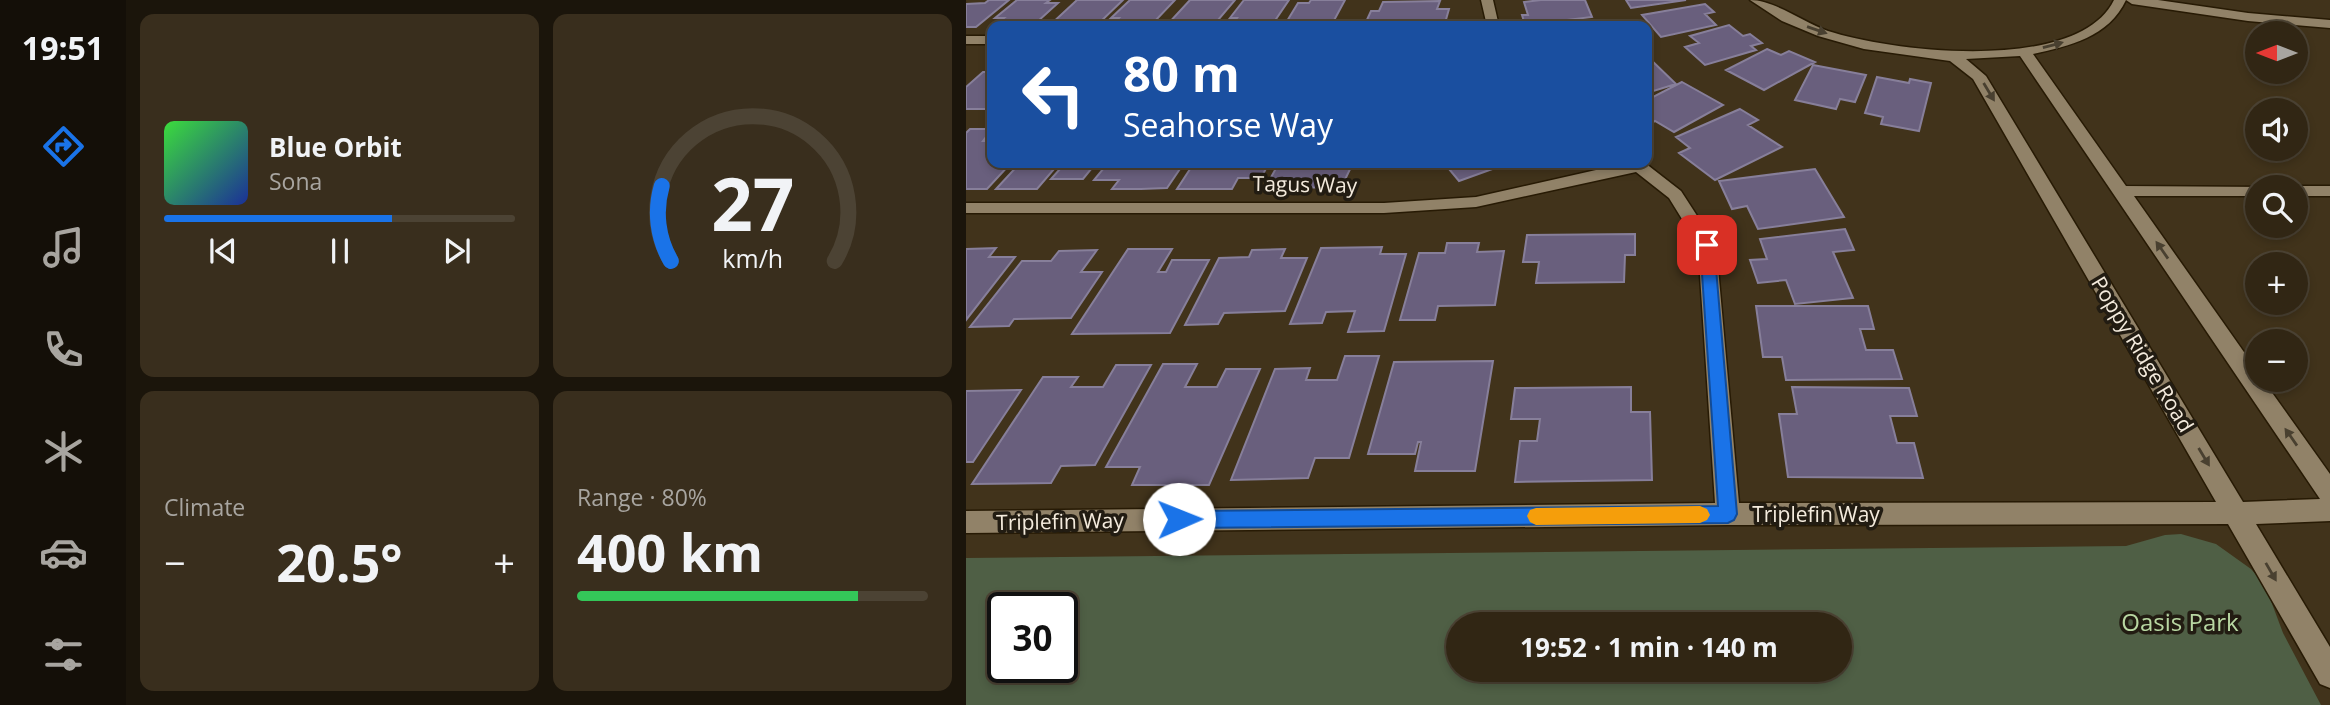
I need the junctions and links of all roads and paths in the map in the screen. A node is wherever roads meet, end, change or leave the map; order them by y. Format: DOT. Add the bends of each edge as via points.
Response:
graph roads {
  1 [pos="1487,0"];
  2 [pos="1756,0"];
  3 [pos="2120,0"];
  4 [pos="2132,0"];
  5 [pos="1492,21"];
  6 [pos="2330,24"];
  7 [pos="966,40"];
  8 [pos="987,40"];
  9 [pos="2024,51"];
  10 [pos="1937,54"];
  11 [pos="1620,168"];
  12 [pos="1642,168"];
  13 [pos="2121,191"];
  14 [pos="2245,191"];
  15 [pos="2308,191"];
  16 [pos="2330,191"];
  17 [pos="966,208"];
  18 [pos="2330,494"];
  19 [pos="2330,510"];
  20 [pos="2237,513"];
  21 [pos="1728,514"];
  22 [pos="966,522"];
  23 [pos="2330,674"];
  1 -- 5 [label="street"];
  2 -- 10 [label="street, Poppy Ridge Road, one-way" via="1825,33 1867,45"];
  9 -- 3 [label="street, Poppy Ridge Road, one-way" via="2091,33 2115,13"];
  4 -- 6 [label="street"];
  7 -- 8 [label="street"];
  9 -- 10 [label="street, Poppy Ridge Road"];
  9 -- 13 [label="street"];
  10 -- 20 [label="street, Poppy Ridge Road, one-way" via="1955,58 1979,76"];
  11 -- 17 [label="street, Tagus Way" via="1476,202 1384,208"];
  12 -- 21 [label="street" via="1675,195 1707,245"];
  13 -- 14 [label="street"];
  18 -- 13 [label="street, one-way"];
  15 -- 16 [label="street"];
  19 -- 20 [label="street, Triplefin Way"];
  20 -- 21 [label="street, Triplefin Way"];
  20 -- 23 [label="street, Poppy Ridge Road, one-way"];
  21 -- 22 [label="street, Triplefin Way"];
}
